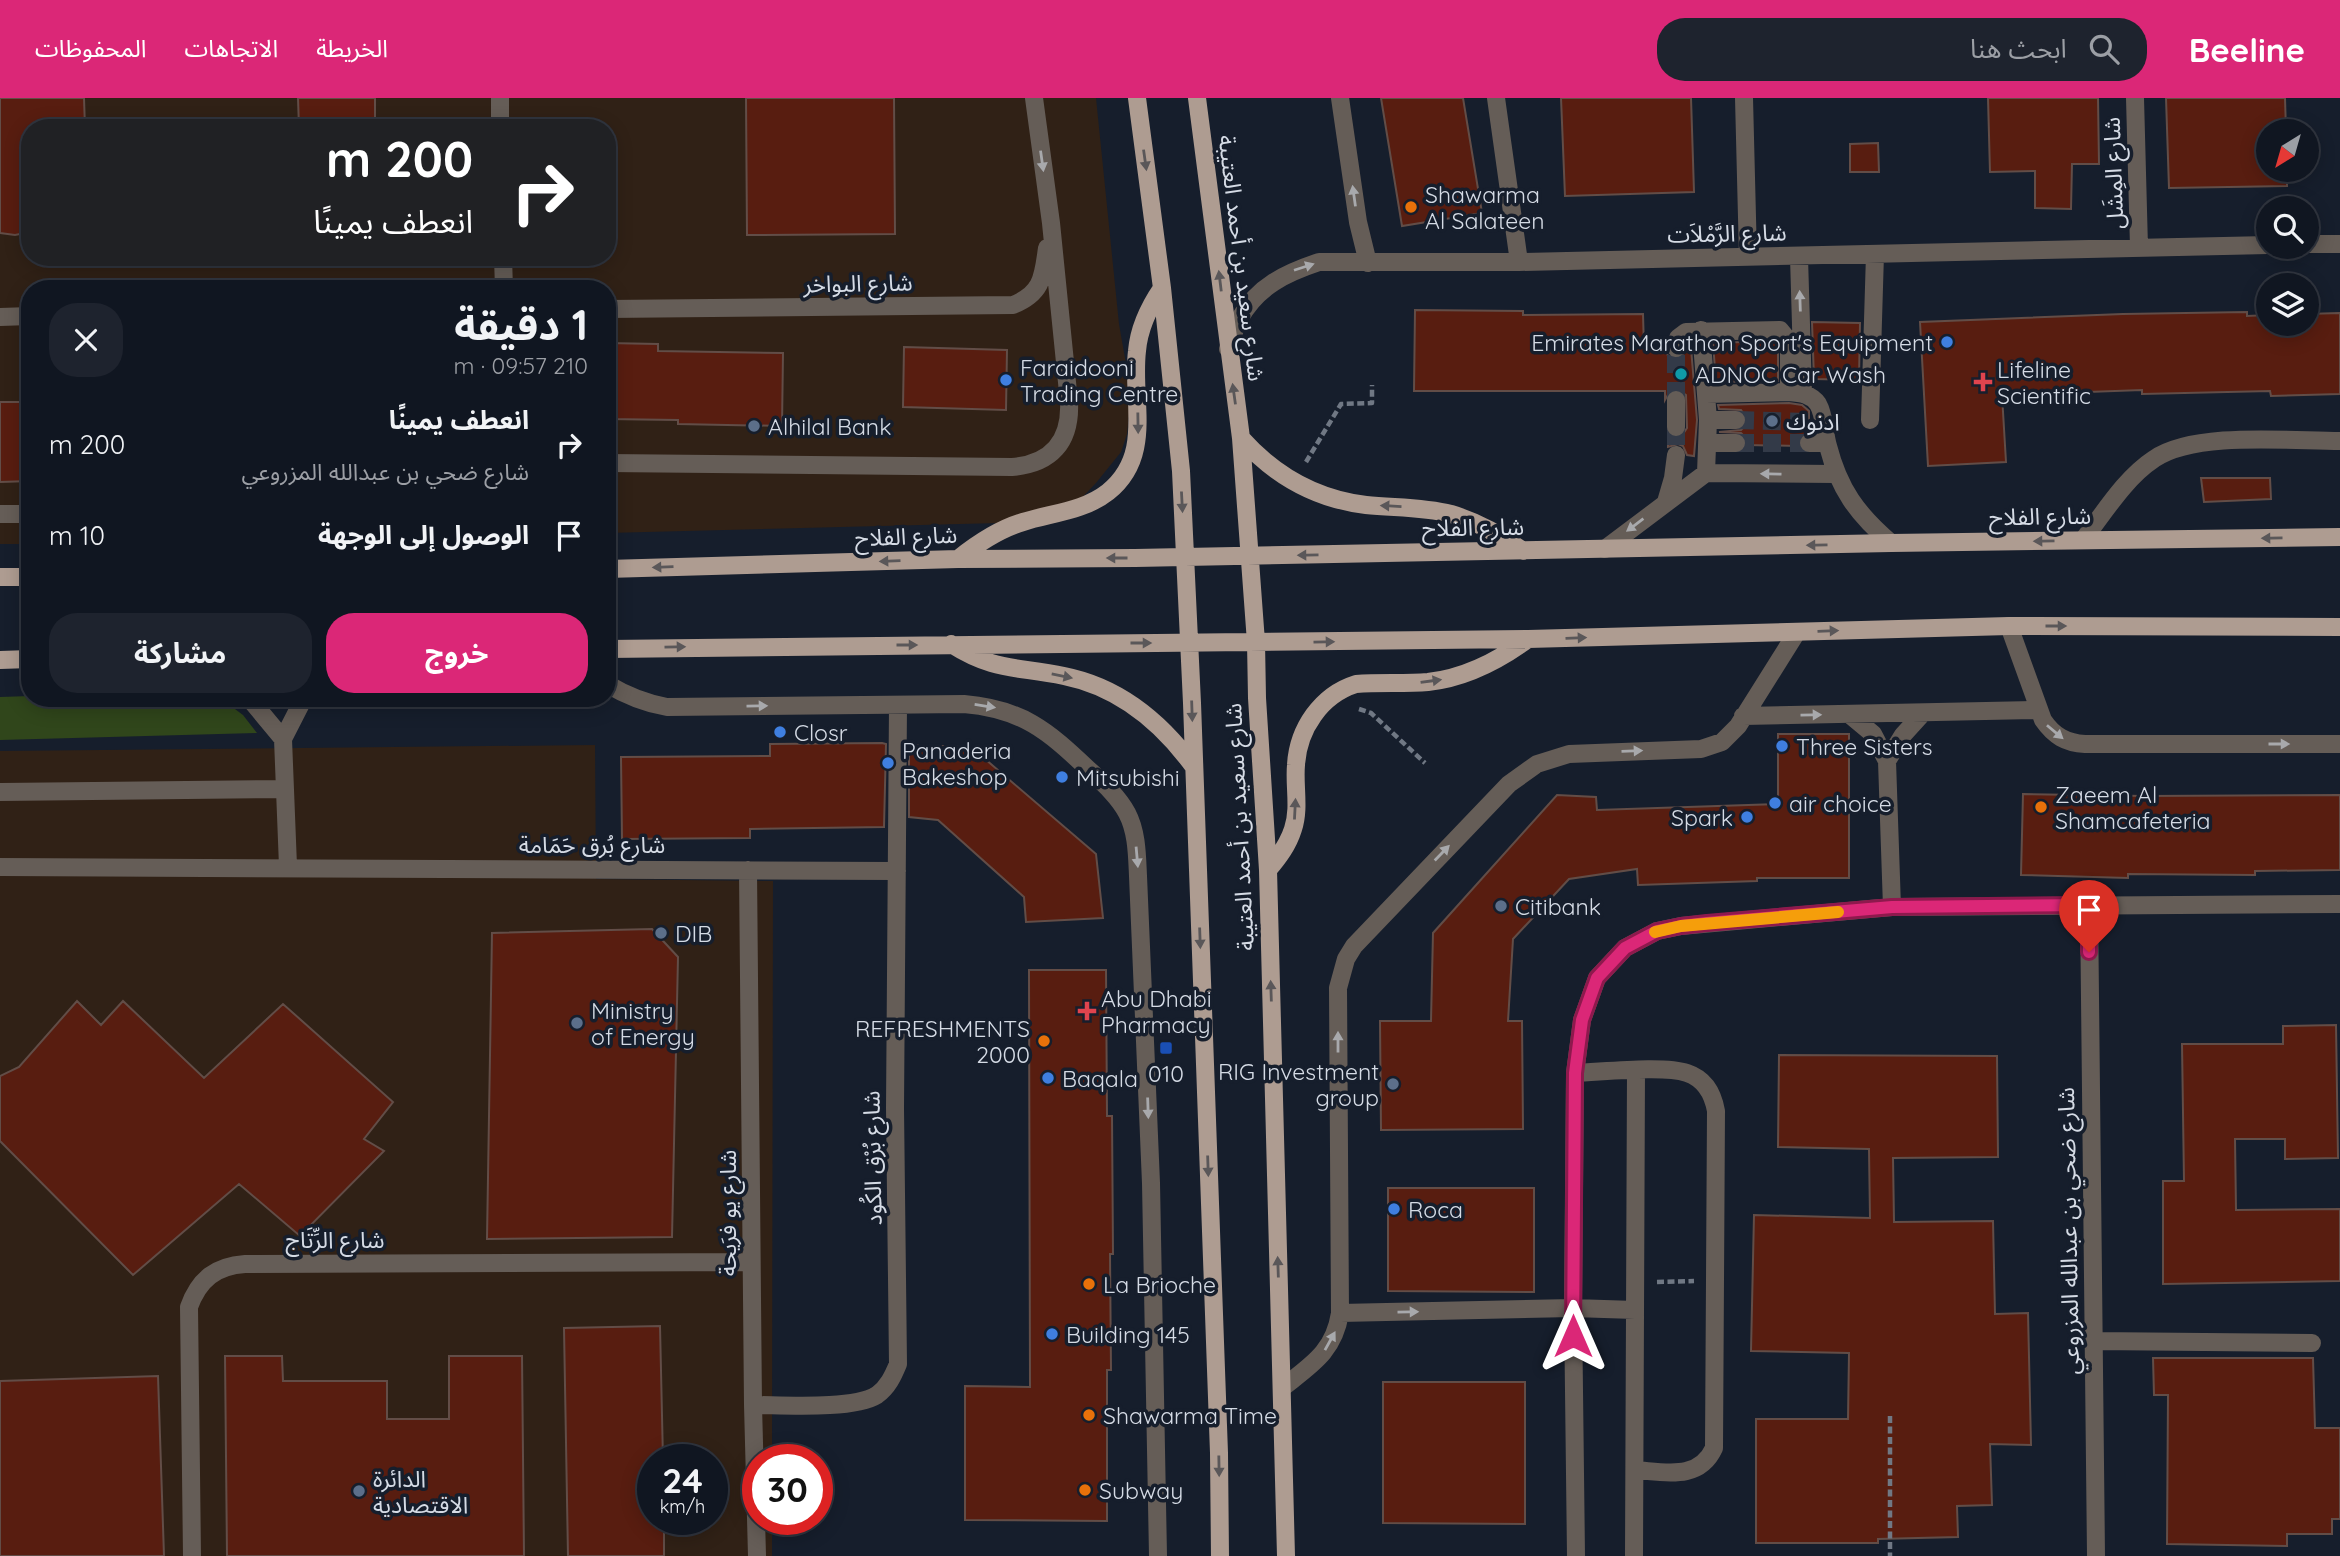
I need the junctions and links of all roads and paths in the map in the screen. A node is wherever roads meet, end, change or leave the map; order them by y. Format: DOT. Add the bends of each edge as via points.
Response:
graph roads {
  1 [pos="500,98"];
  2 [pos="1034,98"];
  3 [pos="1137,98"];
  4 [pos="1196,98"];
  5 [pos="1340,98"];
  6 [pos="1496,98"];
  7 [pos="1744,98"];
  8 [pos="2135,98"];
  9 [pos="500,119"];
  10 [pos="1051,223"];
  11 [pos="2319,244"];
  12 [pos="2340,244"];
  13 [pos="2256,245"];
  14 [pos="2139,247"];
  15 [pos="1875,254"];
  16 [pos="1748,257"];
  17 [pos="1799,257"];
  18 [pos="1519,262"];
  19 [pos="1368,263"];
  20 [pos="1163,288"];
  21 [pos="616,309"];
  22 [pos="21,316"];
  23 [pos="0,317"];
  24 [pos="1701,330"];
  25 [pos="1676,348"];
  26 [pos="1228,349"];
  27 [pos="1372,385"];
  28 [pos="1796,393"];
  29 [pos="1706,394"];
  30 [pos="1676,400"];
  31 [pos="1707,420"];
  32 [pos="1736,420"];
  33 [pos="1870,420"];
  34 [pos="1676,427"];
  35 [pos="1241,439"];
  36 [pos="2340,441"];
  37 [pos="1708,443"];
  38 [pos="1736,443"];
  39 [pos="1676,455"];
  40 [pos="1306,461"];
  41 [pos="616,463"];
  42 [pos="1706,473"];
  43 [pos="1835,474"];
  44 [pos="1666,502"];
  45 [pos="0,514"];
  46 [pos="21,514"];
  47 [pos="2340,537"];
  48 [pos="2083,540"];
  49 [pos="1891,543"];
  50 [pos="1605,549"];
  51 [pos="1523,551"];
  52 [pos="1250,556"];
  53 [pos="1185,557"];
  54 [pos="958,559"];
  55 [pos="616,569"];
  56 [pos="21,577"];
  57 [pos="0,578"];
  58 [pos="2009,626"];
  59 [pos="2340,627"];
  60 [pos="1797,632"];
  61 [pos="1528,639"];
  62 [pos="1256,642"];
  63 [pos="1188,643"];
  64 [pos="951,644"];
  65 [pos="616,649"];
  66 [pos="21,659"];
  67 [pos="0,660"];
  68 [pos="616,690"];
  69 [pos="898,705"];
  70 [pos="256,707"];
  71 [pos="299,707"];
  72 [pos="1353,708"];
  73 [pos="2039,710"];
  74 [pos="1923,713"];
  75 [pos="1849,715"];
  76 [pos="1743,716"];
  77 [pos="283,739"];
  78 [pos="2340,744"];
  79 [pos="1887,761"];
  80 [pos="1425,763"];
  81 [pos="1194,767"];
  82 [pos="285,789"];
  83 [pos="0,792"];
  84 [pos="288,866"];
  85 [pos="0,867"];
  86 [pos="748,870"];
  87 [pos="1268,870"];
  88 [pos="897,871"];
  89 [pos="2340,904"];
  90 [pos="2089,905"];
  91 [pos="1892,907"];
  92 [pos="1636,1071"];
  93 [pos="1575,1073"];
  94 [pos="751,1262"];
  95 [pos="1573,1308"];
  96 [pos="1635,1310"];
  97 [pos="1340,1313"];
  98 [pos="2093,1341"];
  99 [pos="2312,1343"];
  100 [pos="1282,1388"];
  101 [pos="753,1405"];
  102 [pos="1890,1416"];
  103 [pos="1635,1470"];
  104 [pos="192,1556"];
  105 [pos="757,1556"];
  106 [pos="1158,1556"];
  107 [pos="1220,1556"];
  108 [pos="1286,1556"];
  109 [pos="1576,1556"];
  110 [pos="1634,1556"];
  111 [pos="1890,1556"];
  112 [pos="2096,1556"];
  1 -- 9 [label="street"];
  2 -- 10 [label="street, one-way"];
  3 -- 20 [label="main road, شارع سعيد بن أحمد العتيبة, one-way"];
  26 -- 4 [label="main road, شارع سعيد بن أحمد العتيبة, one-way"];
  19 -- 5 [label="street, one-way"];
  6 -- 18 [label="street"];
  7 -- 16 [label="street"];
  8 -- 14 [label="street, شارع المِشَل"];
  10 -- 21 [label="street, شارع البواخر" via="1041,283 1025,300 1013,304"];
  10 -- 41 [label="street" via="1070,419 1056,449 1043,459 1012,467"];
  11 -- 12 [label="street"];
  13 -- 14 [label="street, شارع الرَّمْلاَت"];
  14 -- 15 [label="street, شارع الرَّمْلاَت"];
  15 -- 17 [label="street, شارع الرَّمْلاَت"];
  15 -- 33 [label="street"];
  16 -- 17 [label="street, شارع الرَّمْلاَت"];
  16 -- 18 [label="street, شارع الرَّمْلاَت"];
  28 -- 17 [label="street, one-way"];
  18 -- 19 [label="street, شارع الرَّمْلاَت"];
  26 -- 19 [label="street, شارع الرَّمْلاَت, one-way" via="1240,318 1261,292 1288,273 1319,262"];
  20 -- 53 [label="main road, شارع سعيد بن أحمد العتيبة, one-way"];
  20 -- 54 [label="main road, one-way" via="1140,333 1135,366 1139,433 1133,458 1120,480 1085,506 1021,522"];
  22 -- 23 [label="street"];
  24 -- 25 [label="street" via="1681,335"];
  24 -- 28 [label="street" via="1780,330 1789,341"];
  24 -- 29 [label="street"];
  35 -- 26 [label="main road, شارع سعيد بن أحمد العتيبة, one-way"];
  27 -- 40 [label="path" via="1372,403 1341,404"];
  28 -- 29 [label="street"];
  28 -- 43 [label="street" via="1811,397 1819,406 1818,443"];
  29 -- 31 [label="street"];
  30 -- 34 [label="street"];
  31 -- 32 [label="street"];
  31 -- 37 [label="street"];
  51 -- 35 [label="main road, one-way" via="1489,529 1452,514 1349,502 1311,491 1274,470"];
  35 -- 52 [label="main road, شارع سعيد بن أحمد العتيبة"];
  36 -- 48 [label="street" via="2218,441 2175,448 2138,471"];
  37 -- 38 [label="street"];
  37 -- 42 [label="street"];
  39 -- 44 [label="street"];
  43 -- 42 [label="street, one-way"];
  42 -- 44 [label="street"];
  43 -- 49 [label="street" via="1859,512"];
  44 -- 50 [label="street, one-way"];
  45 -- 46 [label="street"];
  47 -- 48 [label="main road, شارع الفلاح, one-way"];
  48 -- 49 [label="main road, شارع الفلاح, one-way"];
  49 -- 50 [label="main road, شارع الفلاح, one-way"];
  50 -- 51 [label="main road, شارع الفلاح"];
  51 -- 52 [label="main road, شارع الفلاح, one-way"];
  52 -- 53 [label="main road, شارع الفلاح"];
  52 -- 62 [label="main road, شارع سعيد بن أحمد العتيبة"];
  53 -- 54 [label="main road, شارع الفلاح, one-way"];
  53 -- 63 [label="main road, شارع سعيد بن أحمد العتيبة"];
  54 -- 55 [label="main road, شارع الفلاح, one-way"];
  56 -- 57 [label="main road"];
  58 -- 59 [label="main road, one-way"];
  60 -- 58 [label="main road, one-way"];
  58 -- 73 [label="street"];
  61 -- 60 [label="main road, one-way"];
  60 -- 76 [label="street"];
  62 -- 61 [label="main road, one-way"];
  87 -- 61 [label="main road, one-way" via="1293,828 1298,749 1324,701 1356,684 1431,681 1472,671"];
  62 -- 63 [label="main road"];
  62 -- 87 [label="main road, شارع سعيد بن أحمد العتيبة"];
  64 -- 63 [label="main road, one-way"];
  63 -- 81 [label="main road, شارع سعيد بن أحمد العتيبة, one-way"];
  65 -- 64 [label="main road, one-way"];
  64 -- 81 [label="main road, one-way" via="997,667 1065,676 1114,694 1154,721"];
  66 -- 67 [label="main road"];
  68 -- 69 [label="street, one-way" via="667,707"];
  69 -- 88 [label="street, شارع بُرْق الكُود"];
  69 -- 106 [label="street, one-way" via="989,706 1035,724 1112,793 1127,813 1134,833 1151,1183"];
  70 -- 77 [label="street"];
  71 -- 77 [label="street"];
  72 -- 80 [label="path" via="1371,713"];
  73 -- 74 [label="street"];
  73 -- 78 [label="street, one-way" via="2049,728 2075,743"];
  74 -- 75 [label="street"];
  74 -- 79 [label="street"];
  76 -- 75 [label="street, one-way"];
  75 -- 79 [label="street" via="1873,734"];
  97 -- 76 [label="street, one-way" via="1338,988 1354,946 1509,784 1537,764 1569,754 1712,747 1731,735"];
  77 -- 82 [label="street"];
  79 -- 91 [label="street"];
  81 -- 107 [label="main road, شارع سعيد بن أحمد العتيبة, one-way"];
  82 -- 83 [label="street"];
  82 -- 84 [label="street"];
  84 -- 85 [label="street, شارع بُرق حَمَامة"];
  84 -- 86 [label="street, شارع بُرق حَمَامة"];
  86 -- 88 [label="street, شارع بُرق حَمَامة"];
  86 -- 94 [label="street, شارع يو فرَيحة"];
  100 -- 87 [label="main road, شارع سعيد بن أحمد العتيبة, one-way"];
  88 -- 101 [label="street, شارع بُرْق الكُود" via="898,1364 877,1394 860,1402"];
  89 -- 90 [label="street"];
  90 -- 91 [label="street"];
  90 -- 98 [label="street, شارع ضحي بن عبدالله المزروعي"];
  91 -- 93 [label="street" via="1657,931 1625,948 1597,978 1582,1020"];
  92 -- 93 [label="street"];
  92 -- 96 [label="street"];
  92 -- 103 [label="street" via="1687,1073 1704,1083 1714,1101 1716,1346 1715,1438 1710,1457 1685,1472"];
  93 -- 95 [label="street"];
  94 -- 101 [label="street, شارع يو فرَيحة"];
  94 -- 104 [label="street, شارع الرِّتَاج" via="245,1264 215,1270 203,1280 189,1307"];
  95 -- 96 [label="street"];
  97 -- 95 [label="street, one-way"];
  95 -- 109 [label="street"];
  96 -- 103 [label="street"];
  100 -- 97 [label="street, one-way" via="1327,1349"];
  98 -- 99 [label="street"];
  98 -- 112 [label="street, شارع ضحي بن عبدالله المزروعي"];
  100 -- 108 [label="main road, شارع سعيد بن أحمد العتيبة"];
  101 -- 105 [label="street, شارع يو فرَيحة"];
  102 -- 111 [label="path"];
  103 -- 110 [label="street"];
}
